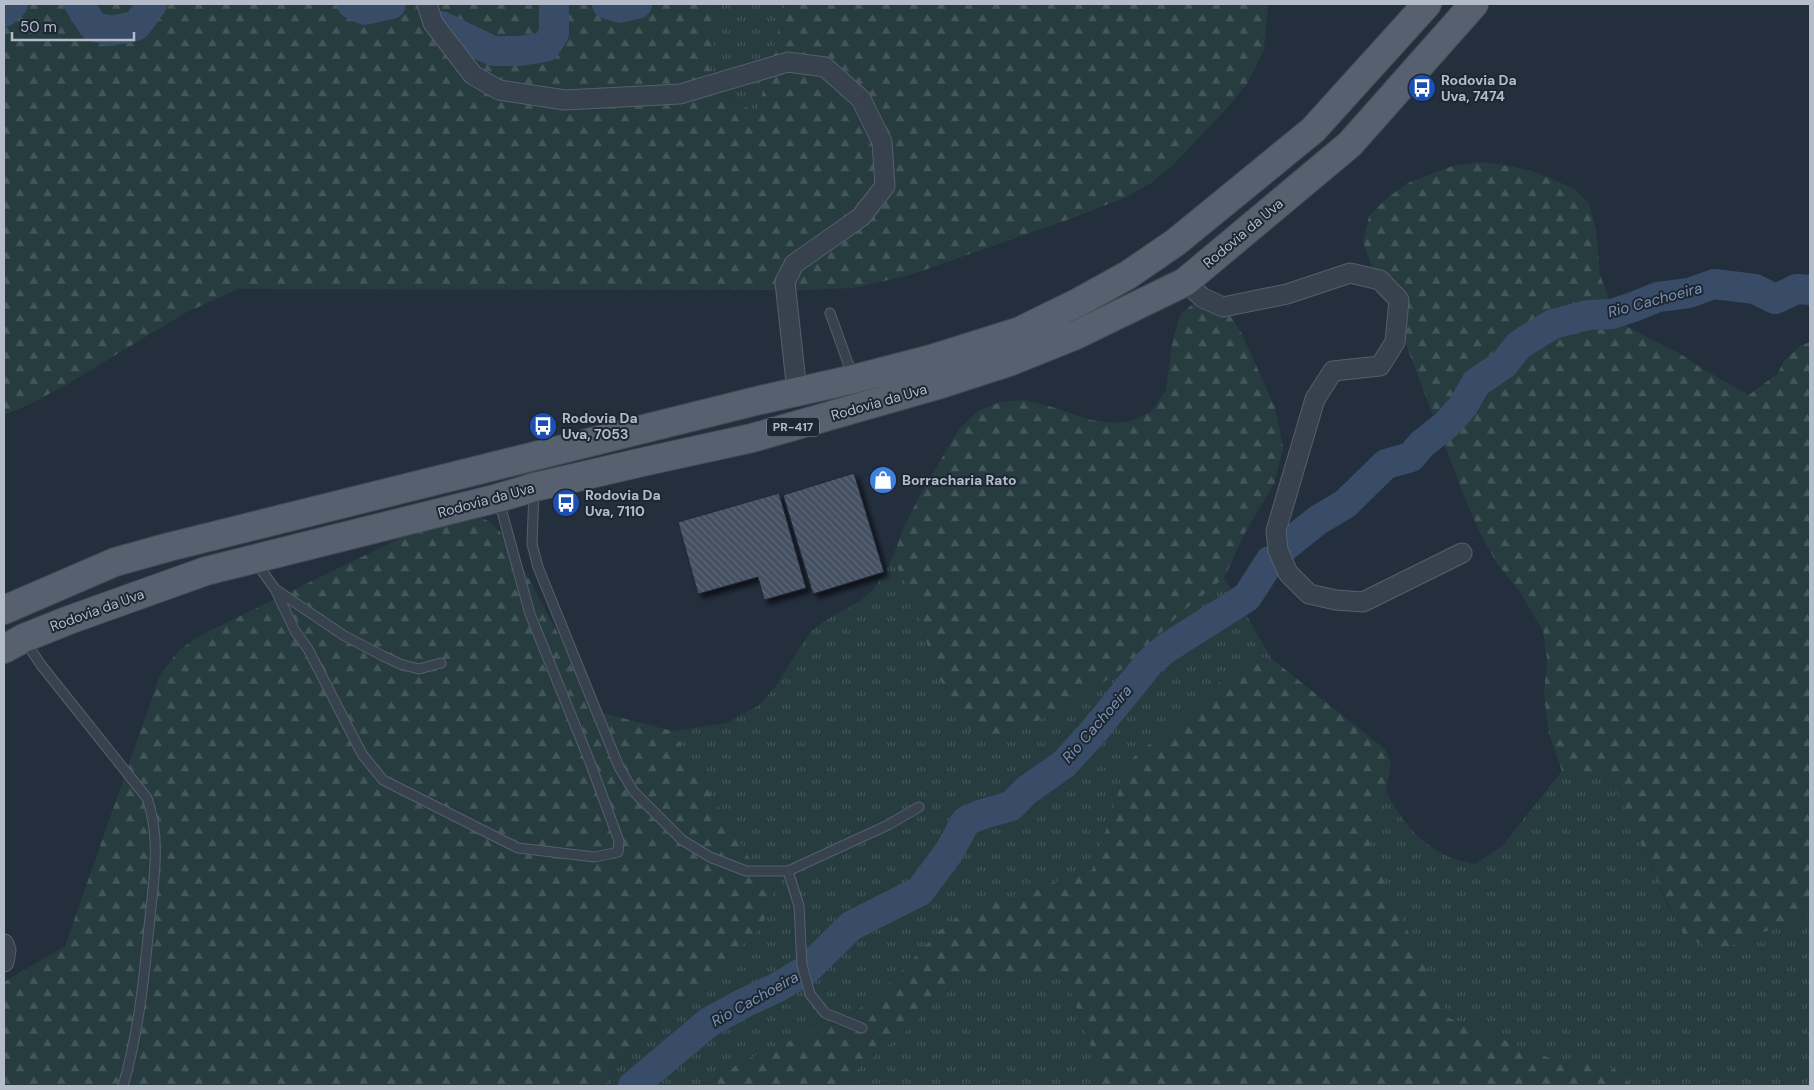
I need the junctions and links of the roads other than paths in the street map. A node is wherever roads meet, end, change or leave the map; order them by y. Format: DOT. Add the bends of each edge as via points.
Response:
graph roads {
  1 [pos="427,4"];
  2 [pos="1427,4"];
  3 [pos="1474,4"];
  4 [pos="1185,282"];
  5 [pos="830,313"];
  6 [pos="854,379"];
  7 [pos="796,392"];
  8 [pos="534,487"];
  9 [pos="498,498"];
  10 [pos="1462,554"];
  11 [pos="253,558"];
  12 [pos="275,589"];
  13 [pos="4,610"];
  14 [pos="14,644"];
  15 [pos="441,663"];
  16 [pos="919,806"];
  17 [pos="788,872"];
  18 [pos="4,944"];
  19 [pos="4,962"];
  20 [pos="862,1028"];
  21 [pos="123,1086"];
  1 -- 7 [label="street" via="433,23 474,75 499,90 565,100 680,94 788,62 825,67 861,99 882,142 885,186 861,217 794,264 785,282"];
  2 -- 6 [label="main road, Rodovia da Uva / PR-417" via="1313,130 1176,242 1128,275 1020,330 931,359"];
  3 -- 4 [label="main road, Rodovia da Uva / PR-417" via="1350,144"];
  4 -- 8 [label="main road, Rodovia da Uva / PR-417" via="1076,335 949,382 752,438"];
  4 -- 10 [label="street" via="1204,298 1224,307 1287,294 1350,273 1380,280 1399,300 1396,342 1380,366 1333,371 1315,399 1276,531 1278,550 1288,573 1309,594 1363,602"];
  5 -- 6 [label="lane"];
  6 -- 7 [label="main road, Rodovia da Uva / PR-417"];
  7 -- 13 [label="main road, Rodovia da Uva / PR-417" via="169,547 116,562"];
  8 -- 9 [label="main road, Rodovia da Uva / PR-417"];
  8 -- 17 [label="lane" via="532,544 538,567 618,767 634,792 682,840 710,857 746,870"];
  9 -- 11 [label="main road, Rodovia da Uva / PR-417"];
  9 -- 12 [label="lane" via="530,614 590,762 619,841 618,852 595,857 518,848 383,780 362,754"];
  11 -- 12 [label="lane"];
  11 -- 14 [label="main road, Rodovia da Uva / PR-417" via="206,571 69,620"];
  12 -- 15 [label="lane" via="383,656 419,669"];
  14 -- 21 [label="lane" via="41,665 147,798 153,815 156,864 145,962"];
  16 -- 17 [label="lane" via="888,825"];
  17 -- 20 [label="lane" via="799,906 802,965 810,994 825,1012"];
  18 -- 19 [label="street"];
}
